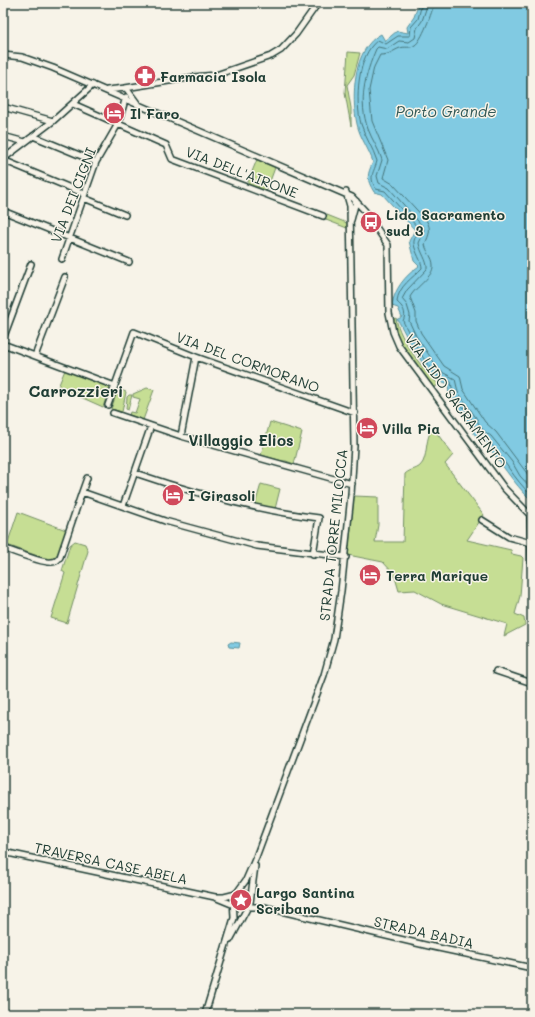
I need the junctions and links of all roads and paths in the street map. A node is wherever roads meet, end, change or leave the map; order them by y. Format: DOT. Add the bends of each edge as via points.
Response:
graph roads {
  1 [pos="318,3"];
  2 [pos="3,55"];
  3 [pos="93,85"];
  4 [pos="105,90"];
  5 [pos="125,94"];
  6 [pos="72,104"];
  7 [pos="3,107"];
  8 [pos="53,121"];
  9 [pos="118,124"];
  10 [pos="3,136"];
  11 [pos="33,136"];
  12 [pos="25,142"];
  13 [pos="3,160"];
  14 [pos="96,162"];
  15 [pos="346,192"];
  16 [pos="85,196"];
  17 [pos="356,201"];
  18 [pos="350,206"];
  19 [pos="3,210"];
  20 [pos="365,211"];
  21 [pos="125,215"];
  22 [pos="323,216"];
  23 [pos="353,216"];
  24 [pos="350,225"];
  25 [pos="70,238"];
  26 [pos="62,259"];
  27 [pos="129,262"];
  28 [pos="31,264"];
  29 [pos="65,277"];
  30 [pos="3,339"];
  31 [pos="3,344"];
  32 [pos="35,356"];
  33 [pos="196,357"];
  34 [pos="115,386"];
  35 [pos="108,405"];
  36 [pos="113,413"];
  37 [pos="355,413"];
  38 [pos="151,426"];
  39 [pos="181,436"];
  40 [pos="135,473"];
  41 [pos="87,478"];
  42 [pos="352,484"];
  43 [pos="82,492"];
  44 [pos="123,506"];
  45 [pos="531,517"];
  46 [pos="482,520"];
  47 [pos="531,543"];
  48 [pos="3,548"];
  49 [pos="313,554"];
  50 [pos="346,557"];
  51 [pos="532,581"];
  52 [pos="496,671"];
  53 [pos="532,683"];
  54 [pos="3,852"];
  55 [pos="256,857"];
  56 [pos="236,894"];
  57 [pos="215,897"];
  58 [pos="250,898"];
  59 [pos="234,905"];
  60 [pos="247,907"];
  61 [pos="264,907"];
  62 [pos="227,945"];
  63 [pos="532,968"];
  64 [pos="205,1014"];
  1 -- 5 [label="street" via="296,34 281,50 271,56 216,75 139,85"];
  2 -- 3 [label="street" via="36,61"];
  3 -- 4 [label="street"];
  3 -- 6 [label="street"];
  4 -- 5 [label="street"];
  4 -- 5 [label="street, VIA LIDO SACRAMENTO"];
  5 -- 9 [label="street, VIA DEI CIGNI"];
  5 -- 15 [label="street, VIA LIDO SACRAMENTO" via="138,104"];
  6 -- 8 [label="street"];
  6 -- 9 [label="street, VIA DELL'AIRONE"];
  7 -- 8 [label="street"];
  8 -- 11 [label="street"];
  9 -- 14 [label="street, VIA DEI CIGNI"];
  9 -- 22 [label="street, VIA DELL'AIRONE" via="166,145 172,158"];
  10 -- 12 [label="street"];
  11 -- 12 [label="street"];
  11 -- 14 [label="street"];
  12 -- 13 [label="street"];
  13 -- 16 [label="street"];
  14 -- 16 [label="street, VIA DEI CIGNI"];
  15 -- 17 [label="street, VIA LIDO SACRAMENTO"];
  15 -- 18 [label="street, STRADA TORRE MILOCCA"];
  16 -- 21 [label="street"];
  16 -- 25 [label="street, VIA DEI CIGNI"];
  17 -- 18 [label="street"];
  17 -- 20 [label="street, VIA LIDO SACRAMENTO"];
  17 -- 23 [label="street"];
  18 -- 24 [label="street, STRADA TORRE MILOCCA"];
  19 -- 25 [label="street"];
  20 -- 23 [label="street" via="359,211"];
  20 -- 45 [label="street, VIA LIDO SACRAMENTO" via="389,249 389,313 399,346 504,488"];
  23 -- 24 [label="street"];
  24 -- 37 [label="street, STRADA TORRE MILOCCA"];
  25 -- 26 [label="street, VIA DEI CIGNI"];
  25 -- 27 [label="street"];
  28 -- 30 [label="street"];
  29 -- 32 [label="street"];
  31 -- 32 [label="street"];
  32 -- 34 [label="street"];
  33 -- 34 [label="street, VIA DEL CORMORANO" via="134,332"];
  33 -- 37 [label="street, VIA DEL CORMORANO"];
  33 -- 39 [label="street"];
  34 -- 35 [label="street"];
  36 -- 38 [label="street"];
  37 -- 42 [label="street, STRADA TORRE MILOCCA"];
  38 -- 39 [label="street"];
  38 -- 40 [label="street"];
  39 -- 42 [label="street"];
  40 -- 44 [label="street"];
  40 -- 49 [label="street" via="256,509 319,518"];
  41 -- 43 [label="street"];
  42 -- 50 [label="street, STRADA TORRE MILOCCA"];
  43 -- 44 [label="street"];
  43 -- 48 [label="street" via="69,535 58,560 46,562"];
  44 -- 49 [label="street" via="165,521 257,546"];
  45 -- 47 [label="street"];
  46 -- 47 [label="street" via="509,537"];
  47 -- 51 [label="street"];
  49 -- 50 [label="street"];
  50 -- 55 [label="street, STRADA TORRE MILOCCA" via="334,639 324,675"];
  52 -- 53 [label="street"];
  54 -- 57 [label="street, TRAVERSA CASE ABELA"];
  55 -- 56 [label="street" via="246,880"];
  55 -- 58 [label="street"];
  56 -- 57 [label="street"];
  56 -- 58 [label="street" via="244,892"];
  56 -- 59 [label="street" via="233,898"];
  57 -- 59 [label="street"];
  58 -- 60 [label="street"];
  58 -- 61 [label="street"];
  59 -- 60 [label="street" via="240,909"];
  59 -- 62 [label="street" via="234,918"];
  60 -- 61 [label="street"];
  60 -- 62 [label="street"];
  61 -- 63 [label="street, STRADA BADIA"];
  62 -- 64 [label="street"];
}
